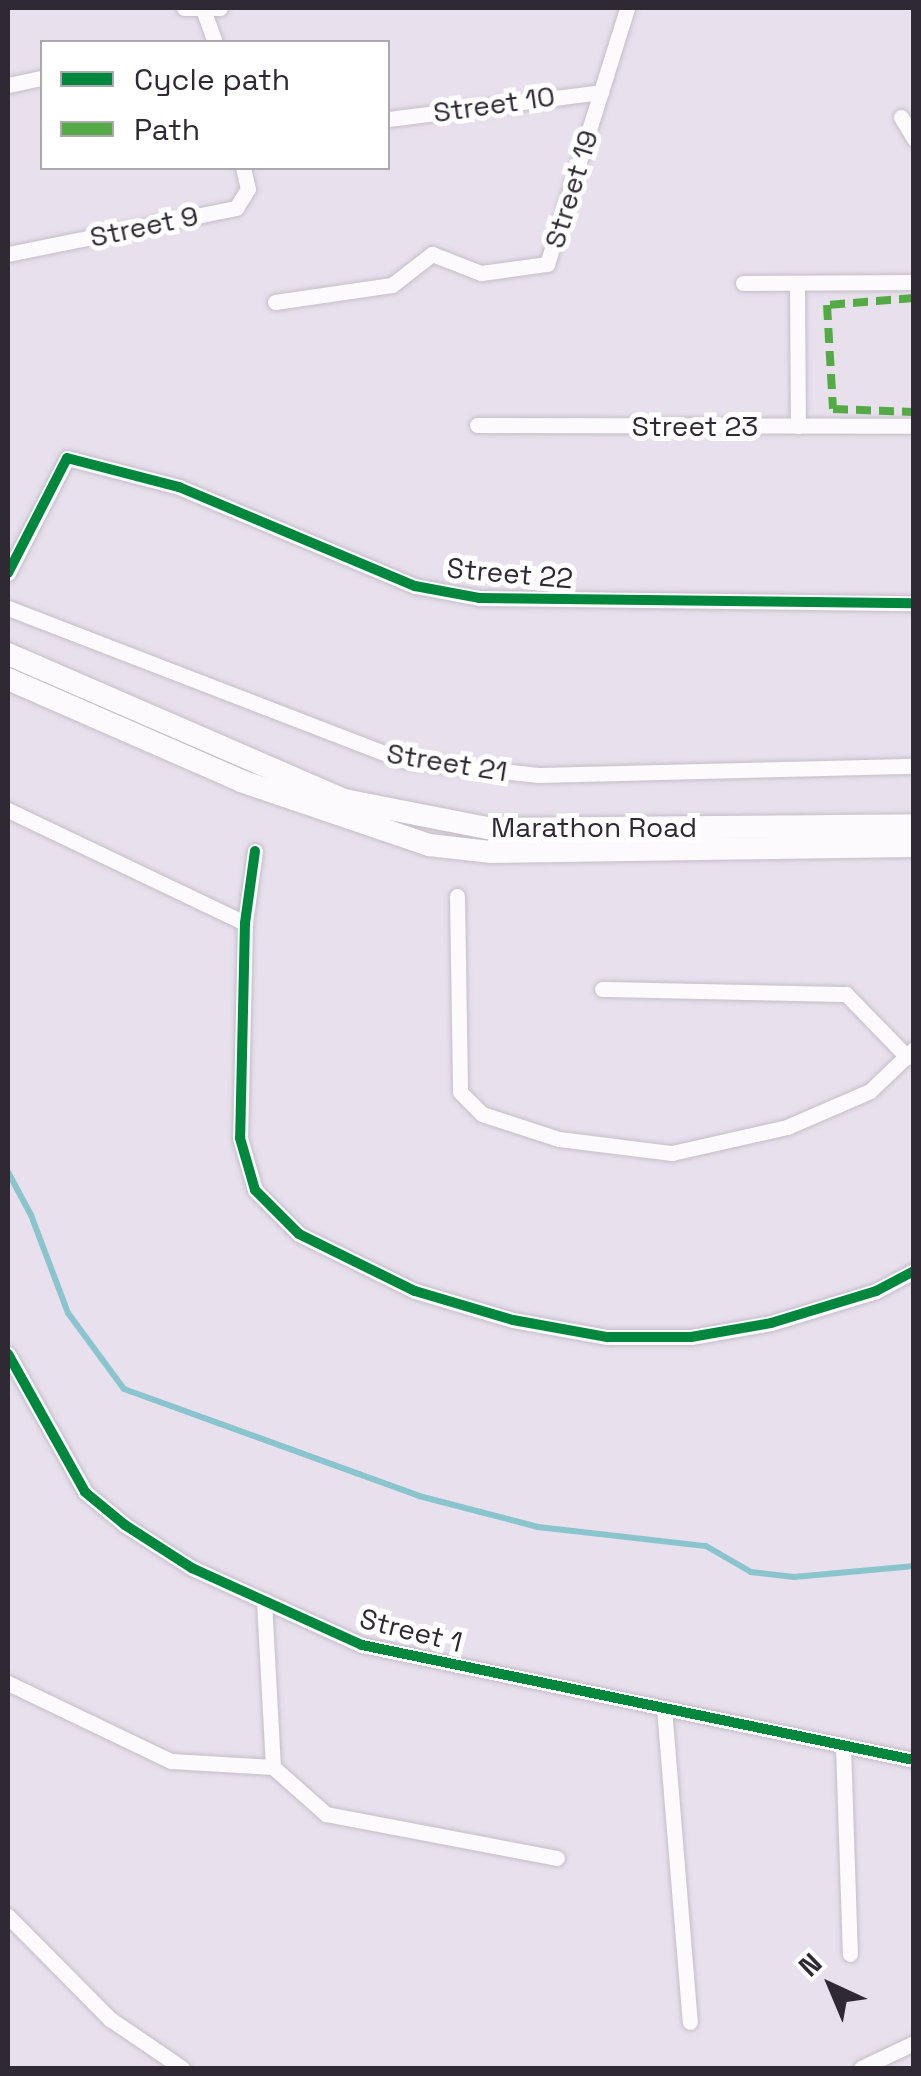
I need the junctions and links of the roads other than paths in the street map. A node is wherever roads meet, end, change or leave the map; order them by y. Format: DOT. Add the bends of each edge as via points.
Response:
graph roads {
  1 [pos="184,8"];
  2 [pos="627,8"];
  3 [pos="212,10"];
  4 [pos="214,40"];
  5 [pos="40,78"];
  6 [pos="8,85"];
  7 [pos="600,92"];
  8 [pos="901,118"];
  9 [pos="390,120"];
  10 [pos="914,140"];
  11 [pos="243,170"];
  12 [pos="8,254"];
  13 [pos="914,282"];
  14 [pos="743,284"];
  15 [pos="797,285"];
  16 [pos="275,302"];
  17 [pos="478,425"];
  18 [pos="798,426"];
  19 [pos="914,426"];
  20 [pos="8,573"];
  21 [pos="914,604"];
  22 [pos="8,608"];
  23 [pos="8,654"];
  24 [pos="8,679"];
  25 [pos="914,766"];
  26 [pos="8,810"];
  27 [pos="914,825"];
  28 [pos="914,846"];
  29 [pos="256,852"];
  30 [pos="457,896"];
  31 [pos="246,923"];
  32 [pos="602,989"];
  33 [pos="910,1053"];
  34 [pos="914,1271"];
  35 [pos="8,1354"];
  36 [pos="264,1601"];
  37 [pos="8,1683"];
  38 [pos="664,1708"];
  39 [pos="843,1746"];
  40 [pos="914,1760"];
  41 [pos="273,1767"];
  42 [pos="557,1858"];
  43 [pos="8,1916"];
  44 [pos="850,1954"];
  45 [pos="690,2022"];
  46 [pos="914,2043"];
  47 [pos="182,2068"];
  48 [pos="861,2068"];
  1 -- 3 [label="street"];
  2 -- 7 [label="street, Street 19"];
  3 -- 4 [label="street"];
  5 -- 6 [label="street"];
  7 -- 9 [label="street, Street 10"];
  7 -- 16 [label="street, Street 19" via="546,264 481,273 432,254 392,286"];
  8 -- 10 [label="street"];
  11 -- 12 [label="street, Street 9" via="248,189 236,208"];
  13 -- 15 [label="street"];
  14 -- 15 [label="street"];
  15 -- 18 [label="street"];
  17 -- 18 [label="street, Street 23"];
  18 -- 19 [label="street, Street 23"];
  20 -- 21 [label="street, Street 22" via="67,458 180,487 415,586 479,598"];
  22 -- 25 [label="street, Street 21" via="402,760 538,775"];
  23 -- 27 [label="main road, Marathon Road" via="344,800 492,829"];
  24 -- 28 [label="main road, Marathon Road" via="241,781 429,846 490,852"];
  26 -- 31 [label="street"];
  29 -- 31 [label="street"];
  30 -- 33 [label="street" via="460,1092 482,1114 559,1139 672,1153 787,1127 870,1091"];
  31 -- 34 [label="street" via="240,1138 255,1190 299,1234 336,1256 415,1291 513,1320 607,1336 690,1336 771,1323 876,1291"];
  32 -- 33 [label="street" via="846,994"];
  35 -- 36 [label="street, Street 1" via="86,1492 192,1568"];
  36 -- 38 [label="street, Street 1" via="362,1646"];
  36 -- 41 [label="street"];
  37 -- 41 [label="street" via="171,1761"];
  38 -- 39 [label="street, Street 1"];
  38 -- 45 [label="street"];
  39 -- 40 [label="street, Street 1"];
  39 -- 44 [label="street"];
  41 -- 42 [label="street" via="326,1814"];
  43 -- 47 [label="street" via="110,2019"];
  46 -- 48 [label="street"];
}
